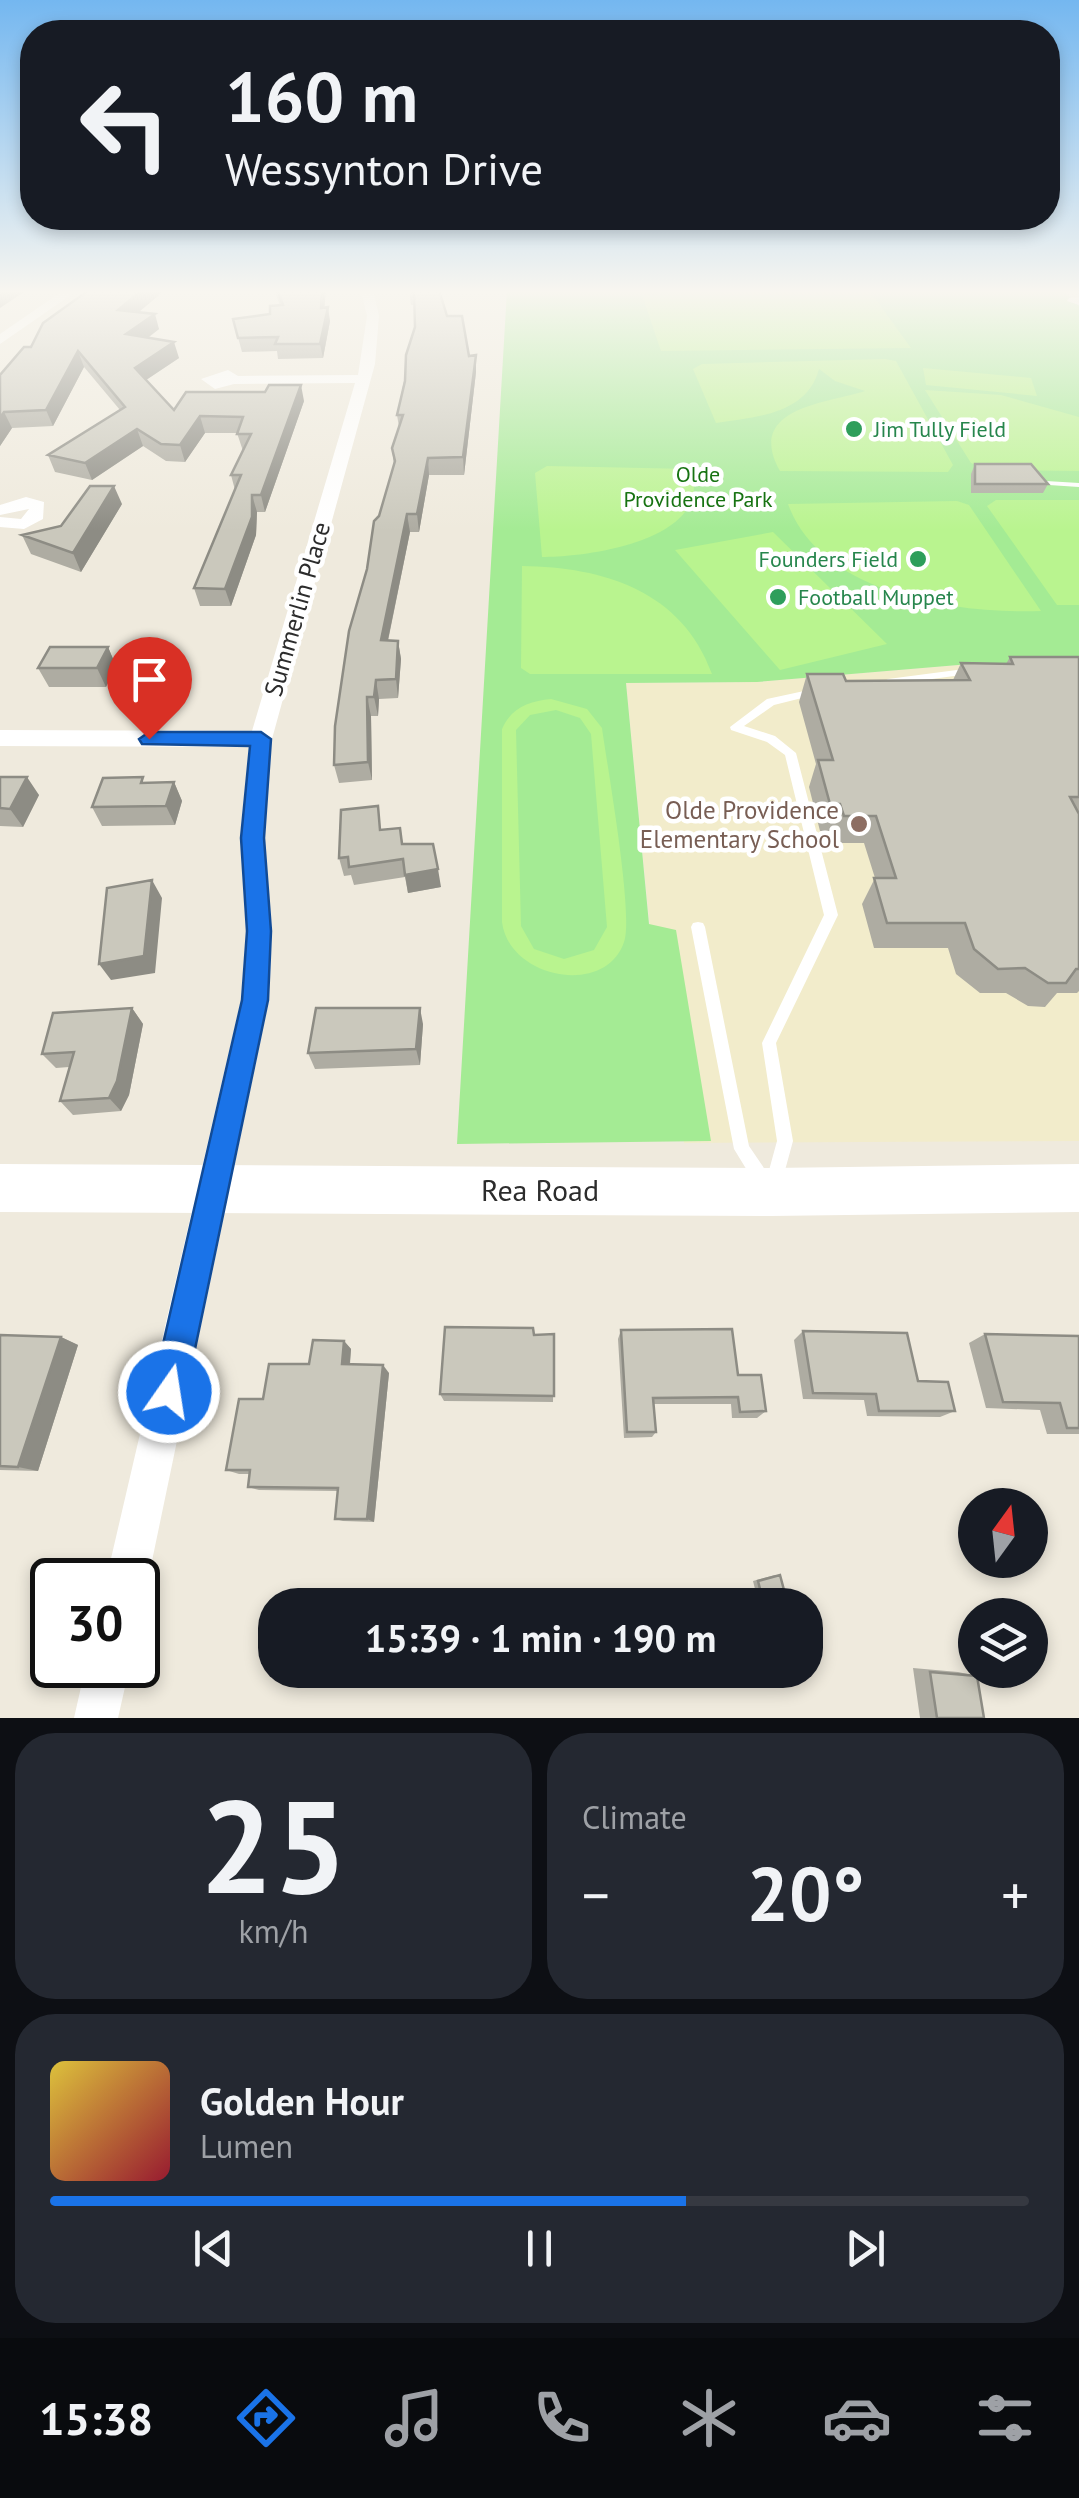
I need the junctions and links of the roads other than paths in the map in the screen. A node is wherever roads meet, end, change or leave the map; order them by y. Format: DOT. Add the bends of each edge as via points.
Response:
graph roads {
  1 [pos="366,370"];
  2 [pos="234,380"];
  3 [pos="364,380"];
  4 [pos="1049,482"];
  5 [pos="1079,485"];
  6 [pos="0,510"];
  7 [pos="0,522"];
  8 [pos="990,669"];
  9 [pos="874,684"];
  10 [pos="828,690"];
  11 [pos="0,738"];
  12 [pos="261,739"];
  13 [pos="698,927"];
  14 [pos="0,1188"];
  15 [pos="1079,1188"];
  16 [pos="214,1190"];
  17 [pos="771,1192"];
  18 [pos="132,1558"];
  19 [pos="103,1688"];
  20 [pos="96,1718"];
  1 -- 3 [label="street, Summerlin Place"];
  2 -- 3 [label="street"];
  3 -- 12 [label="street, Summerlin Place"];
  4 -- 5 [label="lane"];
  6 -- 7 [label="street" via="26,502 38,506 24,524"];
  8 -- 9 [label="lane"];
  10 -- 17 [label="lane" via="771,702 735,727 790,752 831,915 769,1044 786,1141"];
  11 -- 12 [label="street"];
  12 -- 16 [label="street, Summerlin Place" via="252,838 259,931 255,1000"];
  13 -- 17 [label="lane" via="742,1149"];
  14 -- 16 [label="main road, Rea Road"];
  15 -- 17 [label="main road, Rea Road"];
  16 -- 17 [label="main road, Rea Road"];
  16 -- 18 [label="street, Summerlin Place"];
  19 -- 20 [label="street"];
}
